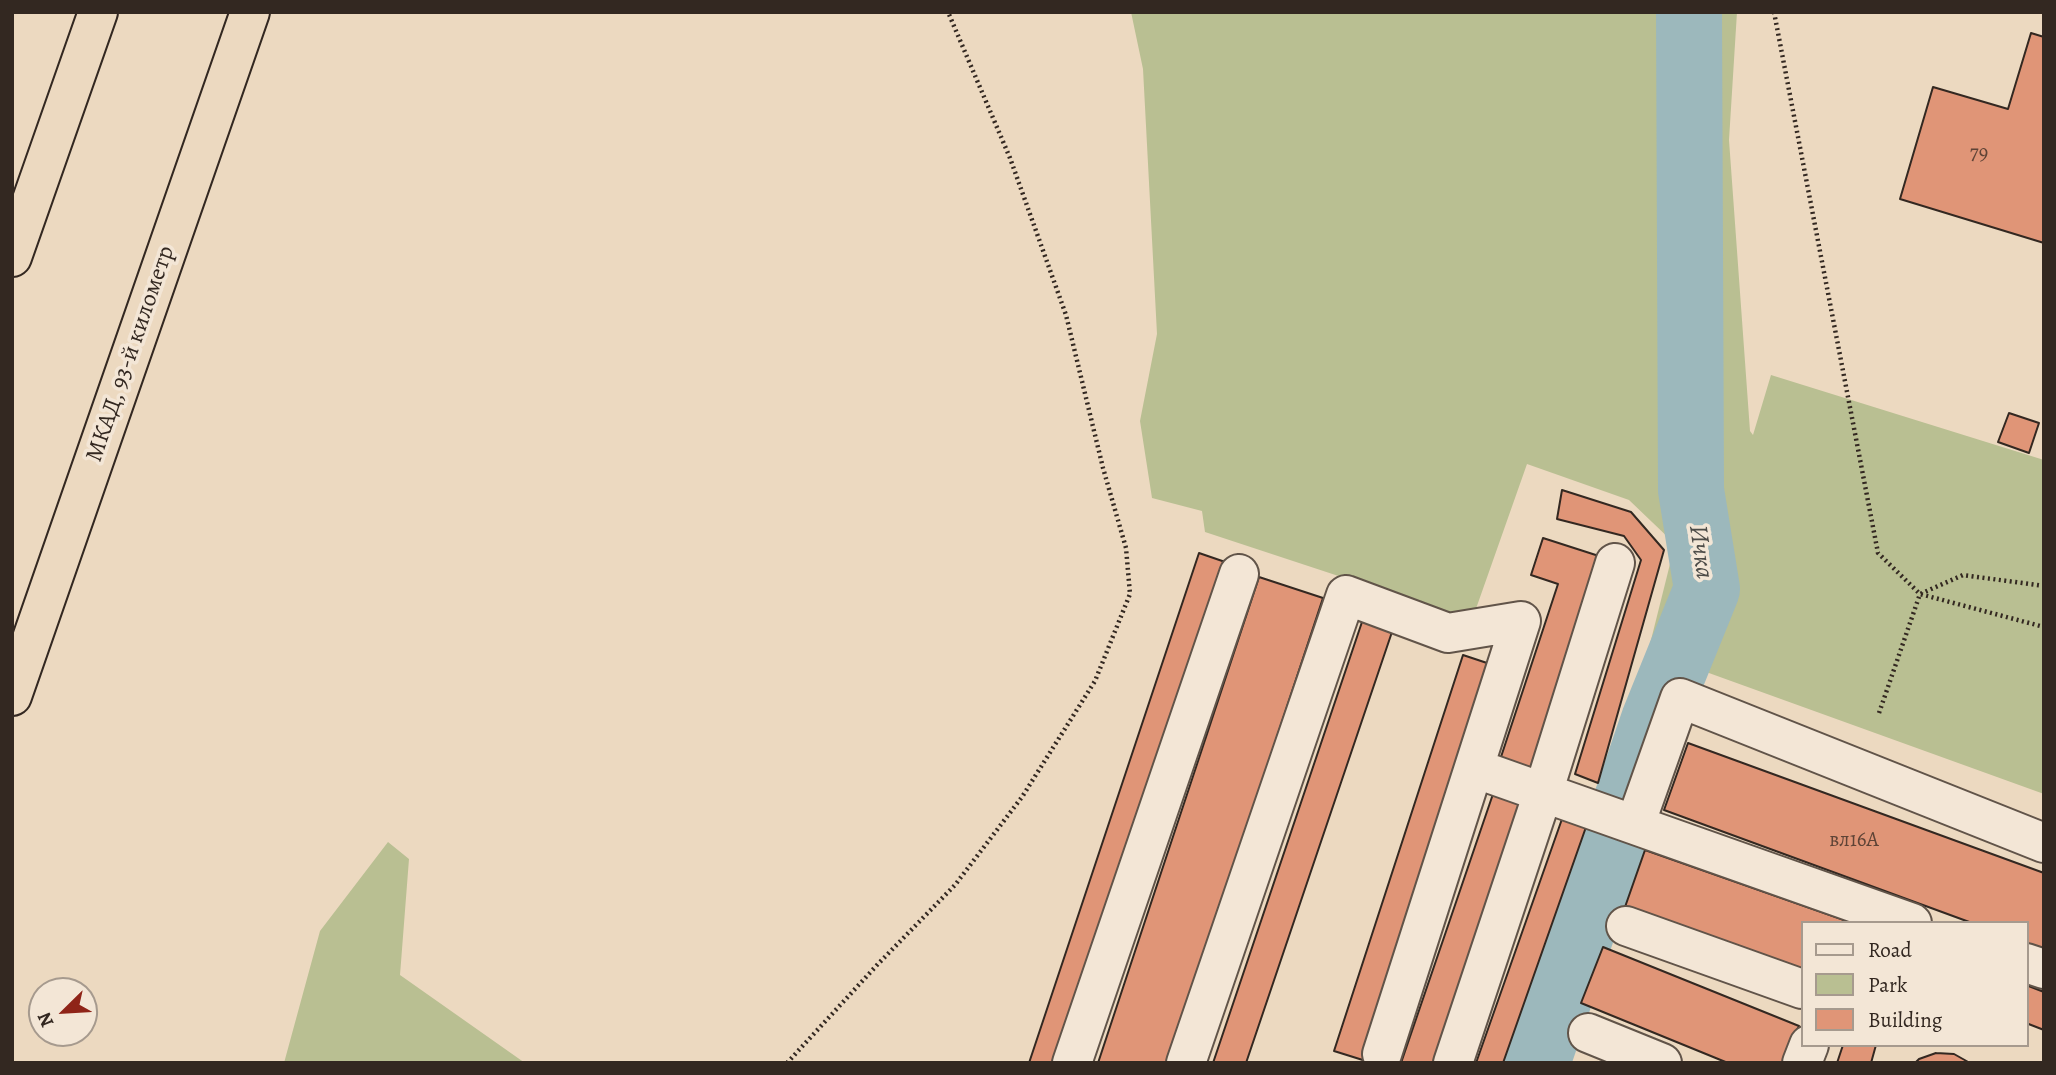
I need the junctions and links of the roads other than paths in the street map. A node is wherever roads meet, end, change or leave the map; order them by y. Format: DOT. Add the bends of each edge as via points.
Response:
graph roads {
  1 [pos="98,12"];
  2 [pos="250,12"];
  3 [pos="12,257"];
  4 [pos="1615,563"];
  5 [pos="1239,574"];
  6 [pos="12,696"];
  7 [pos="1474,768"];
  8 [pos="1543,793"];
  9 [pos="1635,825"];
  10 [pos="2044,843"];
  11 [pos="1860,914"];
  12 [pos="1900,921"];
  13 [pos="1626,926"];
  14 [pos="1800,988"];
  15 [pos="1588,1033"];
  16 [pos="1382,1054"];
  17 [pos="1072,1063"];
  18 [pos="1186,1063"];
  19 [pos="1452,1063"];
  20 [pos="1662,1063"];
  1 -- 3 [label="highway"];
  2 -- 6 [label="highway, МКАД, 93-й километр"];
  4 -- 8 [label="lane"];
  5 -- 17 [label="lane"];
  7 -- 8 [label="lane"];
  7 -- 16 [label="lane"];
  7 -- 18 [label="lane" via="1521,621 1448,633 1346,595"];
  8 -- 9 [label="lane"];
  8 -- 19 [label="lane"];
  9 -- 10 [label="lane" via="1680,698"];
  9 -- 11 [label="lane"];
  11 -- 12 [label="lane"];
  13 -- 14 [label="lane"];
  15 -- 20 [label="lane"];
}
